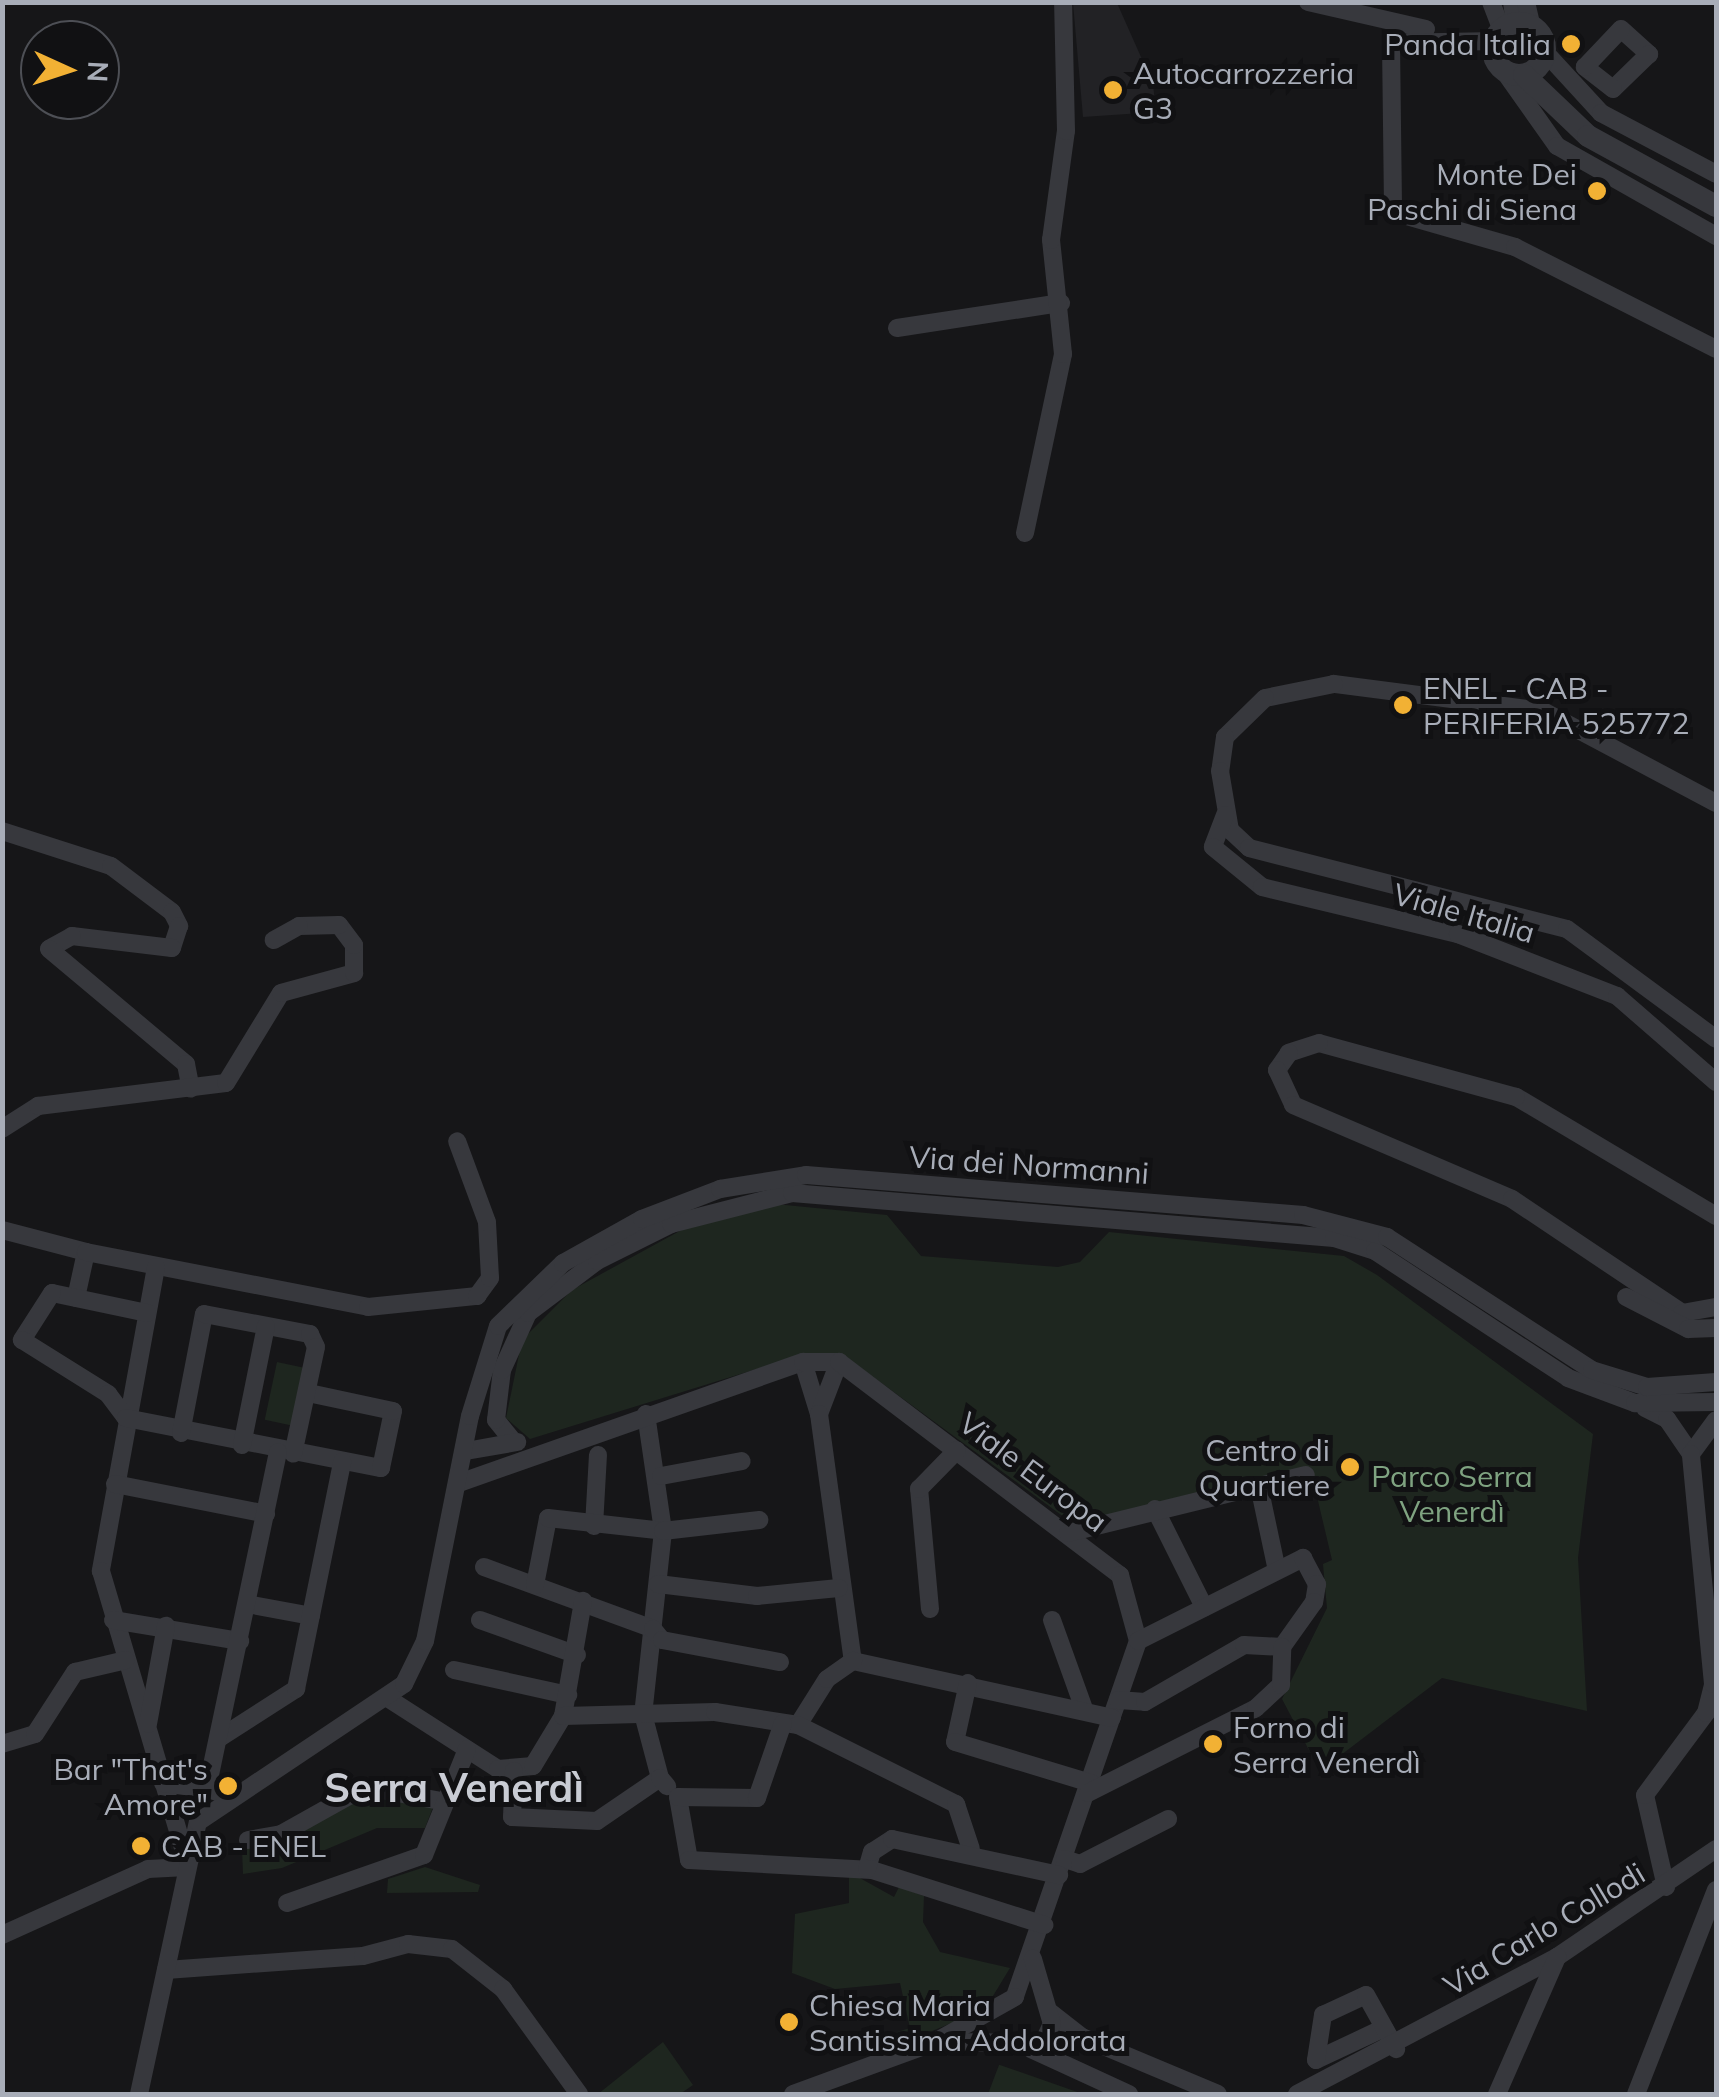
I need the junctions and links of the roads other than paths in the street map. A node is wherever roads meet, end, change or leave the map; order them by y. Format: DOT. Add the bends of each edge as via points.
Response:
graph roads {
  1 [pos="1064,2"];
  2 [pos="1308,2"];
  3 [pos="1491,2"];
  4 [pos="1514,21"];
  5 [pos="1444,39"];
  6 [pos="1545,52"];
  7 [pos="1518,79"];
  8 [pos="1559,113"];
  9 [pos="1538,126"];
  10 [pos="1716,174"];
  11 [pos="1716,206"];
  12 [pos="1716,236"];
  13 [pos="1061,303"];
  14 [pos="898,328"];
  15 [pos="1716,349"];
  16 [pos="1025,533"];
  17 [pos="1716,802"];
  18 [pos="1225,814"];
  19 [pos="2,831"];
  20 [pos="274,940"];
  21 [pos="1716,1039"];
  22 [pos="1716,1082"];
  23 [pos="191,1089"];
  24 [pos="2,1129"];
  25 [pos="458,1140"];
  26 [pos="1716,1216"];
  27 [pos="2,1230"];
  28 [pos="86,1252"];
  29 [pos="156,1267"];
  30 [pos="1626,1297"];
  31 [pos="76,1298"];
  32 [pos="1716,1306"];
  33 [pos="147,1312"];
  34 [pos="266,1326"];
  35 [pos="1716,1328"];
  36 [pos="802,1362"];
  37 [pos="839,1362"];
  38 [pos="1716,1382"];
  39 [pos="308,1394"];
  40 [pos="1716,1402"];
  41 [pos="1636,1403"];
  42 [pos="646,1414"];
  43 [pos="819,1414"];
  44 [pos="126,1418"];
  45 [pos="1716,1420"];
  46 [pos="181,1433"];
  47 [pos="513,1442"];
  48 [pos="242,1445"];
  49 [pos="542,1448"];
  50 [pos="957,1450"];
  51 [pos="466,1451"];
  52 [pos="286,1453"];
  53 [pos="1692,1454"];
  54 [pos="598,1455"];
  55 [pos="742,1461"];
  56 [pos="342,1462"];
  57 [pos="1306,1475"];
  58 [pos="661,1476"];
  59 [pos="459,1482"];
  60 [pos="115,1484"];
  61 [pos="1259,1486"];
  62 [pos="1155,1509"];
  63 [pos="266,1514"];
  64 [pos="759,1520"];
  65 [pos="594,1526"];
  66 [pos="663,1531"];
  67 [pos="1068,1533"];
  68 [pos="1276,1566"];
  69 [pos="484,1568"];
  70 [pos="535,1584"];
  71 [pos="658,1584"];
  72 [pos="839,1588"];
  73 [pos="583,1601"];
  74 [pos="248,1604"];
  75 [pos="1204,1607"];
  76 [pos="930,1609"];
  77 [pos="311,1616"];
  78 [pos="113,1620"];
  79 [pos="480,1620"];
  80 [pos="1052,1620"];
  81 [pos="166,1626"];
  82 [pos="653,1629"];
  83 [pos="240,1641"];
  84 [pos="1138,1641"];
  85 [pos="1282,1647"];
  86 [pos="577,1654"];
  87 [pos="126,1660"];
  88 [pos="853,1661"];
  89 [pos="780,1662"];
  90 [pos="454,1670"];
  91 [pos="968,1683"];
  92 [pos="568,1696"];
  93 [pos="389,1699"];
  94 [pos="1084,1709"];
  95 [pos="1115,1709"];
  96 [pos="643,1714"];
  97 [pos="563,1716"];
  98 [pos="791,1724"];
  99 [pos="146,1730"];
  100 [pos="218,1739"];
  101 [pos="2,1744"];
  102 [pos="466,1749"];
  103 [pos="514,1771"];
  104 [pos="660,1778"];
  105 [pos="164,1783"];
  106 [pos="1090,1788"];
  107 [pos="207,1789"];
  108 [pos="228,1795"];
  109 [pos="678,1797"];
  110 [pos="446,1802"];
  111 [pos="1168,1819"];
  112 [pos="248,1840"];
  113 [pos="1716,1849"];
  114 [pos="970,1850"];
  115 [pos="184,1861"];
  116 [pos="1062,1867"];
  117 [pos="867,1869"];
  118 [pos="1666,1888"];
  119 [pos="1716,1890"];
  120 [pos="287,1903"];
  121 [pos="1044,1925"];
  122 [pos="2,1935"];
  123 [pos="1033,1956"];
  124 [pos="1557,1957"];
  125 [pos="166,1970"];
  126 [pos="1015,1997"];
  127 [pos="1046,2007"];
  128 [pos="1000,2013"];
  129 [pos="1384,2028"];
  130 [pos="936,2042"];
  131 [pos="1010,2044"];
  132 [pos="1037,2046"];
  133 [pos="1396,2050"];
  134 [pos="139,2094"];
  135 [pos="579,2094"];
  136 [pos="794,2094"];
  137 [pos="1129,2094"];
  138 [pos="1195,2094"];
  139 [pos="1218,2094"];
  140 [pos="1297,2094"];
  141 [pos="1315,2094"];
  142 [pos="1498,2094"];
  143 [pos="1636,2094"];
  1 -- 13 [label="street" via="1051,240"];
  2 -- 5 [label="street" via="1405,19"];
  3 -- 4 [label="street"];
  4 -- 5 [label="street"];
  4 -- 6 [label="street"];
  4 -- 7 [label="street"];
  5 -- 15 [label="street" via="1399,37 1387,52 1393,212 1515,247"];
  6 -- 7 [label="street"];
  6 -- 10 [label="street" via="1601,113"];
  7 -- 8 [label="street"];
  7 -- 9 [label="street"];
  8 -- 9 [label="street"];
  8 -- 11 [label="street"];
  9 -- 12 [label="street" via="1557,146"];
  13 -- 14 [label="street"];
  13 -- 16 [label="street" via="1063,354 1028,494"];
  17 -- 18 [label="street, Viale Italia" via="1543,710 1496,698 1313,684 1265,698 1225,737"];
  18 -- 21 [label="street, Viale Italia" via="1249,848 1282,860 1461,895 1567,930"];
  18 -- 22 [label="street, Viale Italia" via="1212,848 1262,888 1458,934 1616,996"];
  19 -- 23 [label="street" via="112,866 177,919 172,948 72,936 49,949 174,1052 191,1071"];
  20 -- 23 [label="street" via="298,926 338,925 354,946 354,972 289,987 254,1028 226,1082"];
  23 -- 24 [label="street" via="38,1106"];
  25 -- 29 [label="street" via="487,1222 490,1278 477,1296 368,1308"];
  26 -- 32 [label="street" via="1516,1096 1319,1044 1290,1053 1277,1070 1293,1105 1512,1198 1682,1313"];
  27 -- 28 [label="street"];
  28 -- 29 [label="street"];
  28 -- 31 [label="street"];
  29 -- 33 [label="street"];
  30 -- 35 [label="street" via="1688,1329"];
  31 -- 33 [label="street"];
  31 -- 44 [label="street" via="52,1293 22,1340 108,1394"];
  33 -- 44 [label="street"];
  34 -- 39 [label="street" via="310,1334 316,1347"];
  34 -- 46 [label="street" via="204,1314"];
  34 -- 48 [label="street"];
  36 -- 37 [label="street"];
  36 -- 42 [label="street"];
  36 -- 43 [label="street"];
  37 -- 43 [label="street"];
  37 -- 50 [label="street, Viale Europa"];
  38 -- 51 [label="street, Via dei Normanni" via="1647,1387 1592,1370 1387,1236 1341,1221 806,1175 684,1202 563,1263 498,1326"];
  39 -- 52 [label="street"];
  39 -- 56 [label="street" via="393,1411 382,1468"];
  40 -- 41 [label="street, Via dei Normanni"];
  41 -- 47 [label="street, Via dei Normanni" via="1568,1378 1374,1251 1334,1238 792,1193 671,1224 597,1261 528,1313 500,1386 496,1420"];
  41 -- 53 [label="street" via="1667,1420"];
  42 -- 49 [label="street"];
  42 -- 58 [label="street"];
  43 -- 72 [label="street"];
  44 -- 46 [label="street"];
  44 -- 60 [label="street"];
  45 -- 53 [label="street"];
  46 -- 48 [label="street"];
  47 -- 49 [label="street"];
  47 -- 51 [label="street"];
  48 -- 52 [label="street"];
  49 -- 59 [label="street"];
  50 -- 67 [label="street, Viale Europa"];
  50 -- 76 [label="street" via="919,1490"];
  51 -- 59 [label="street, Via dei Normanni"];
  52 -- 56 [label="street"];
  52 -- 63 [label="street"];
  53 -- 118 [label="street" via="1713,1684 1706,1712 1645,1795"];
  54 -- 65 [label="street"];
  55 -- 58 [label="street"];
  56 -- 77 [label="street"];
  57 -- 61 [label="street"];
  58 -- 66 [label="street"];
  59 -- 93 [label="street" via="424,1644"];
  60 -- 63 [label="street"];
  60 -- 78 [label="street" via="100,1571"];
  61 -- 62 [label="street"];
  61 -- 68 [label="street"];
  62 -- 67 [label="street"];
  62 -- 75 [label="street"];
  63 -- 74 [label="street"];
  64 -- 66 [label="street"];
  65 -- 66 [label="street"];
  65 -- 70 [label="street" via="548,1518"];
  66 -- 71 [label="street"];
  67 -- 84 [label="street, Viale Europa" via="1120,1576"];
  68 -- 75 [label="street"];
  68 -- 85 [label="street" via="1303,1558 1317,1584"];
  69 -- 70 [label="street"];
  70 -- 73 [label="street"];
  71 -- 72 [label="street" via="757,1596"];
  71 -- 82 [label="street"];
  72 -- 88 [label="street"];
  73 -- 82 [label="street"];
  73 -- 86 [label="street"];
  74 -- 77 [label="street"];
  74 -- 83 [label="street"];
  75 -- 84 [label="street"];
  77 -- 100 [label="street" via="296,1688"];
  78 -- 81 [label="street"];
  78 -- 87 [label="street"];
  79 -- 86 [label="street"];
  80 -- 94 [label="street"];
  81 -- 83 [label="street"];
  81 -- 99 [label="street"];
  82 -- 89 [label="street" via="662,1640"];
  82 -- 96 [label="street"];
  83 -- 100 [label="street"];
  84 -- 95 [label="street"];
  85 -- 95 [label="street" via="1244,1645 1145,1702"];
  85 -- 106 [label="street" via="1281,1685 1256,1708"];
  86 -- 92 [label="street"];
  87 -- 99 [label="street"];
  87 -- 101 [label="street" via="74,1672 35,1734"];
  88 -- 91 [label="street"];
  88 -- 98 [label="street" via="827,1679"];
  90 -- 92 [label="street"];
  91 -- 94 [label="street"];
  91 -- 106 [label="street" via="955,1742"];
  92 -- 97 [label="street"];
  93 -- 102 [label="street"];
  93 -- 108 [label="street"];
  94 -- 95 [label="street"];
  95 -- 106 [label="street"];
  96 -- 97 [label="street"];
  96 -- 98 [label="street"];
  96 -- 104 [label="street"];
  97 -- 103 [label="street" via="534,1766"];
  98 -- 109 [label="street" via="757,1798"];
  98 -- 114 [label="street" via="956,1804"];
  99 -- 105 [label="street"];
  100 -- 107 [label="street"];
  102 -- 103 [label="street"];
  102 -- 110 [label="street"];
  103 -- 104 [label="street" via="512,1817 597,1821"];
  104 -- 109 [label="street"];
  105 -- 107 [label="street"];
  105 -- 115 [label="street"];
  106 -- 116 [label="street"];
  107 -- 108 [label="street"];
  108 -- 115 [label="street" via="198,1822"];
  109 -- 117 [label="street" via="689,1860"];
  110 -- 112 [label="street" via="366,1787 280,1834"];
  110 -- 120 [label="street" via="424,1856"];
  111 -- 116 [label="street"];
  113 -- 118 [label="street, Via Carlo Collodi"];
  114 -- 116 [label="street"];
  114 -- 117 [label="street" via="892,1839 872,1852"];
  115 -- 122 [label="street" via="148,1869"];
  115 -- 125 [label="street"];
  116 -- 121 [label="street"];
  117 -- 121 [label="street"];
  118 -- 124 [label="street, Via Carlo Collodi"];
  119 -- 143 [label="street"];
  121 -- 123 [label="street"];
  123 -- 126 [label="street"];
  123 -- 127 [label="street"];
  124 -- 133 [label="street, Via Carlo Collodi"];
  124 -- 142 [label="street"];
  125 -- 134 [label="street"];
  125 -- 135 [label="street" via="364,1956 408,1944 452,1948 504,1989"];
  126 -- 127 [label="street"];
  126 -- 128 [label="street"];
  127 -- 132 [label="street"];
  127 -- 139 [label="street" via="1082,2037"];
  128 -- 130 [label="street"];
  128 -- 131 [label="street"];
  129 -- 133 [label="street"];
  130 -- 131 [label="street"];
  130 -- 136 [label="street"];
  131 -- 132 [label="street"];
  132 -- 137 [label="street"];
  132 -- 138 [label="street" via="1076,2044"];
  133 -- 140 [label="street, Via Carlo Collodi"];
  133 -- 141 [label="street, Via Carlo Collodi"];
}
